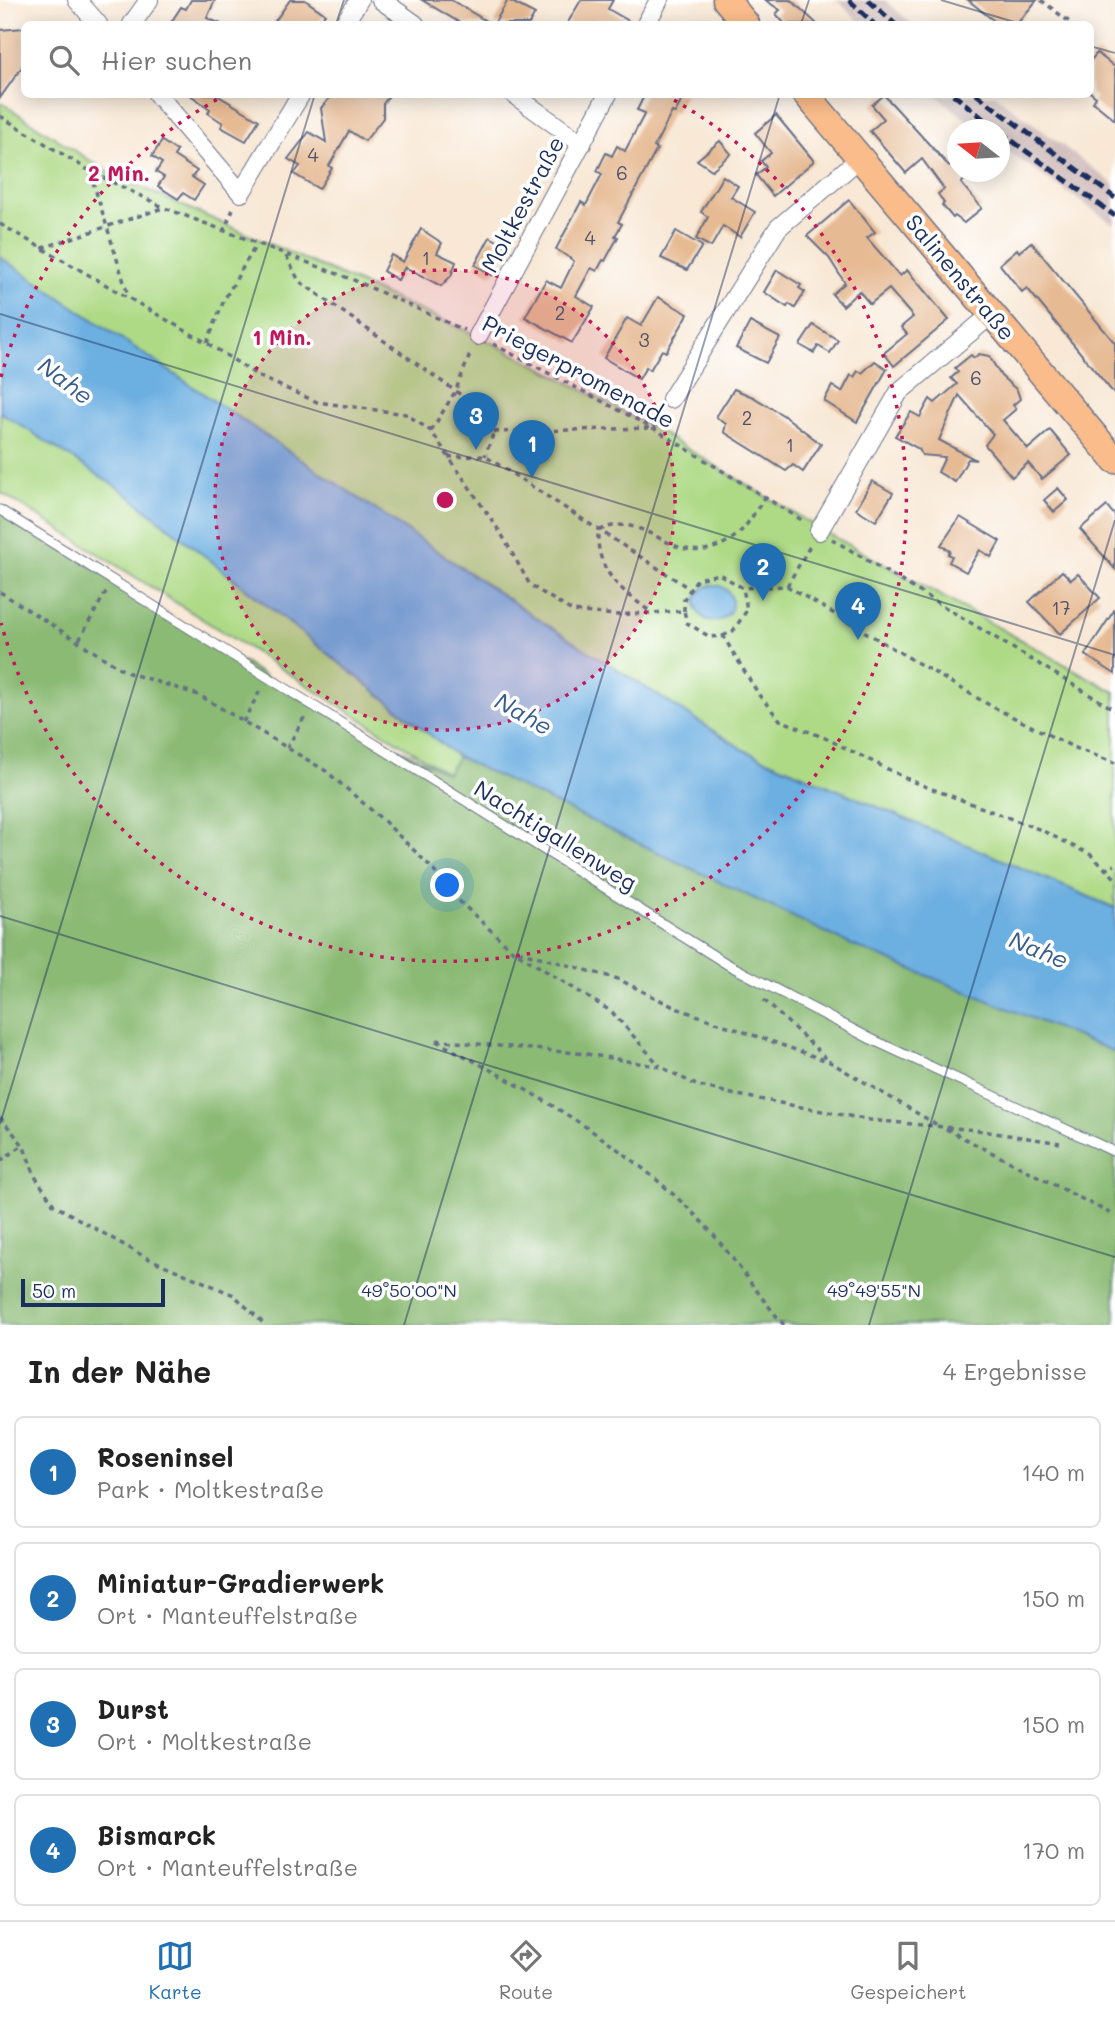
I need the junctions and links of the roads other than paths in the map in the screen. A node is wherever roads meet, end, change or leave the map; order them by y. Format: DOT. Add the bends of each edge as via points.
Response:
graph roads {
  1 [pos="77,0"];
  2 [pos="149,0"];
  3 [pos="359,0"];
  4 [pos="381,0"];
  5 [pos="659,0"];
  6 [pos="726,0"];
  7 [pos="95,21"];
  8 [pos="134,21"];
  9 [pos="346,21"];
  10 [pos="411,21"];
  11 [pos="648,21"];
  12 [pos="744,21"];
  13 [pos="160,98"];
  14 [pos="299,98"];
  15 [pos="519,98"];
  16 [pos="606,98"];
  17 [pos="809,98"];
  18 [pos="582,144"];
  19 [pos="861,157"];
  20 [pos="992,314"];
  21 [pos="478,336"];
  22 [pos="671,399"];
  23 [pos="1115,460"];
  24 [pos="0,510"];
  25 [pos="819,531"];
  26 [pos="1115,1152"];
  1 -- 7 [label="street"];
  2 -- 8 [label="street"];
  3 -- 9 [label="street"];
  4 -- 10 [label="street"];
  5 -- 11 [label="street"];
  6 -- 12 [label="main road"];
  13 -- 14 [label="street" via="241,193"];
  15 -- 18 [label="street"];
  16 -- 18 [label="street, Moltkestraße"];
  17 -- 19 [label="main road, Salinenstraße"];
  18 -- 21 [label="street, Moltkestraße"];
  19 -- 20 [label="main road, Salinenstraße"];
  19 -- 22 [label="street" via="778,228"];
  20 -- 23 [label="main road, Salinenstraße"];
  20 -- 25 [label="street" via="899,392"];
  24 -- 26 [label="lane, Nachtigallenweg" via="727,964 871,1040"];
}
